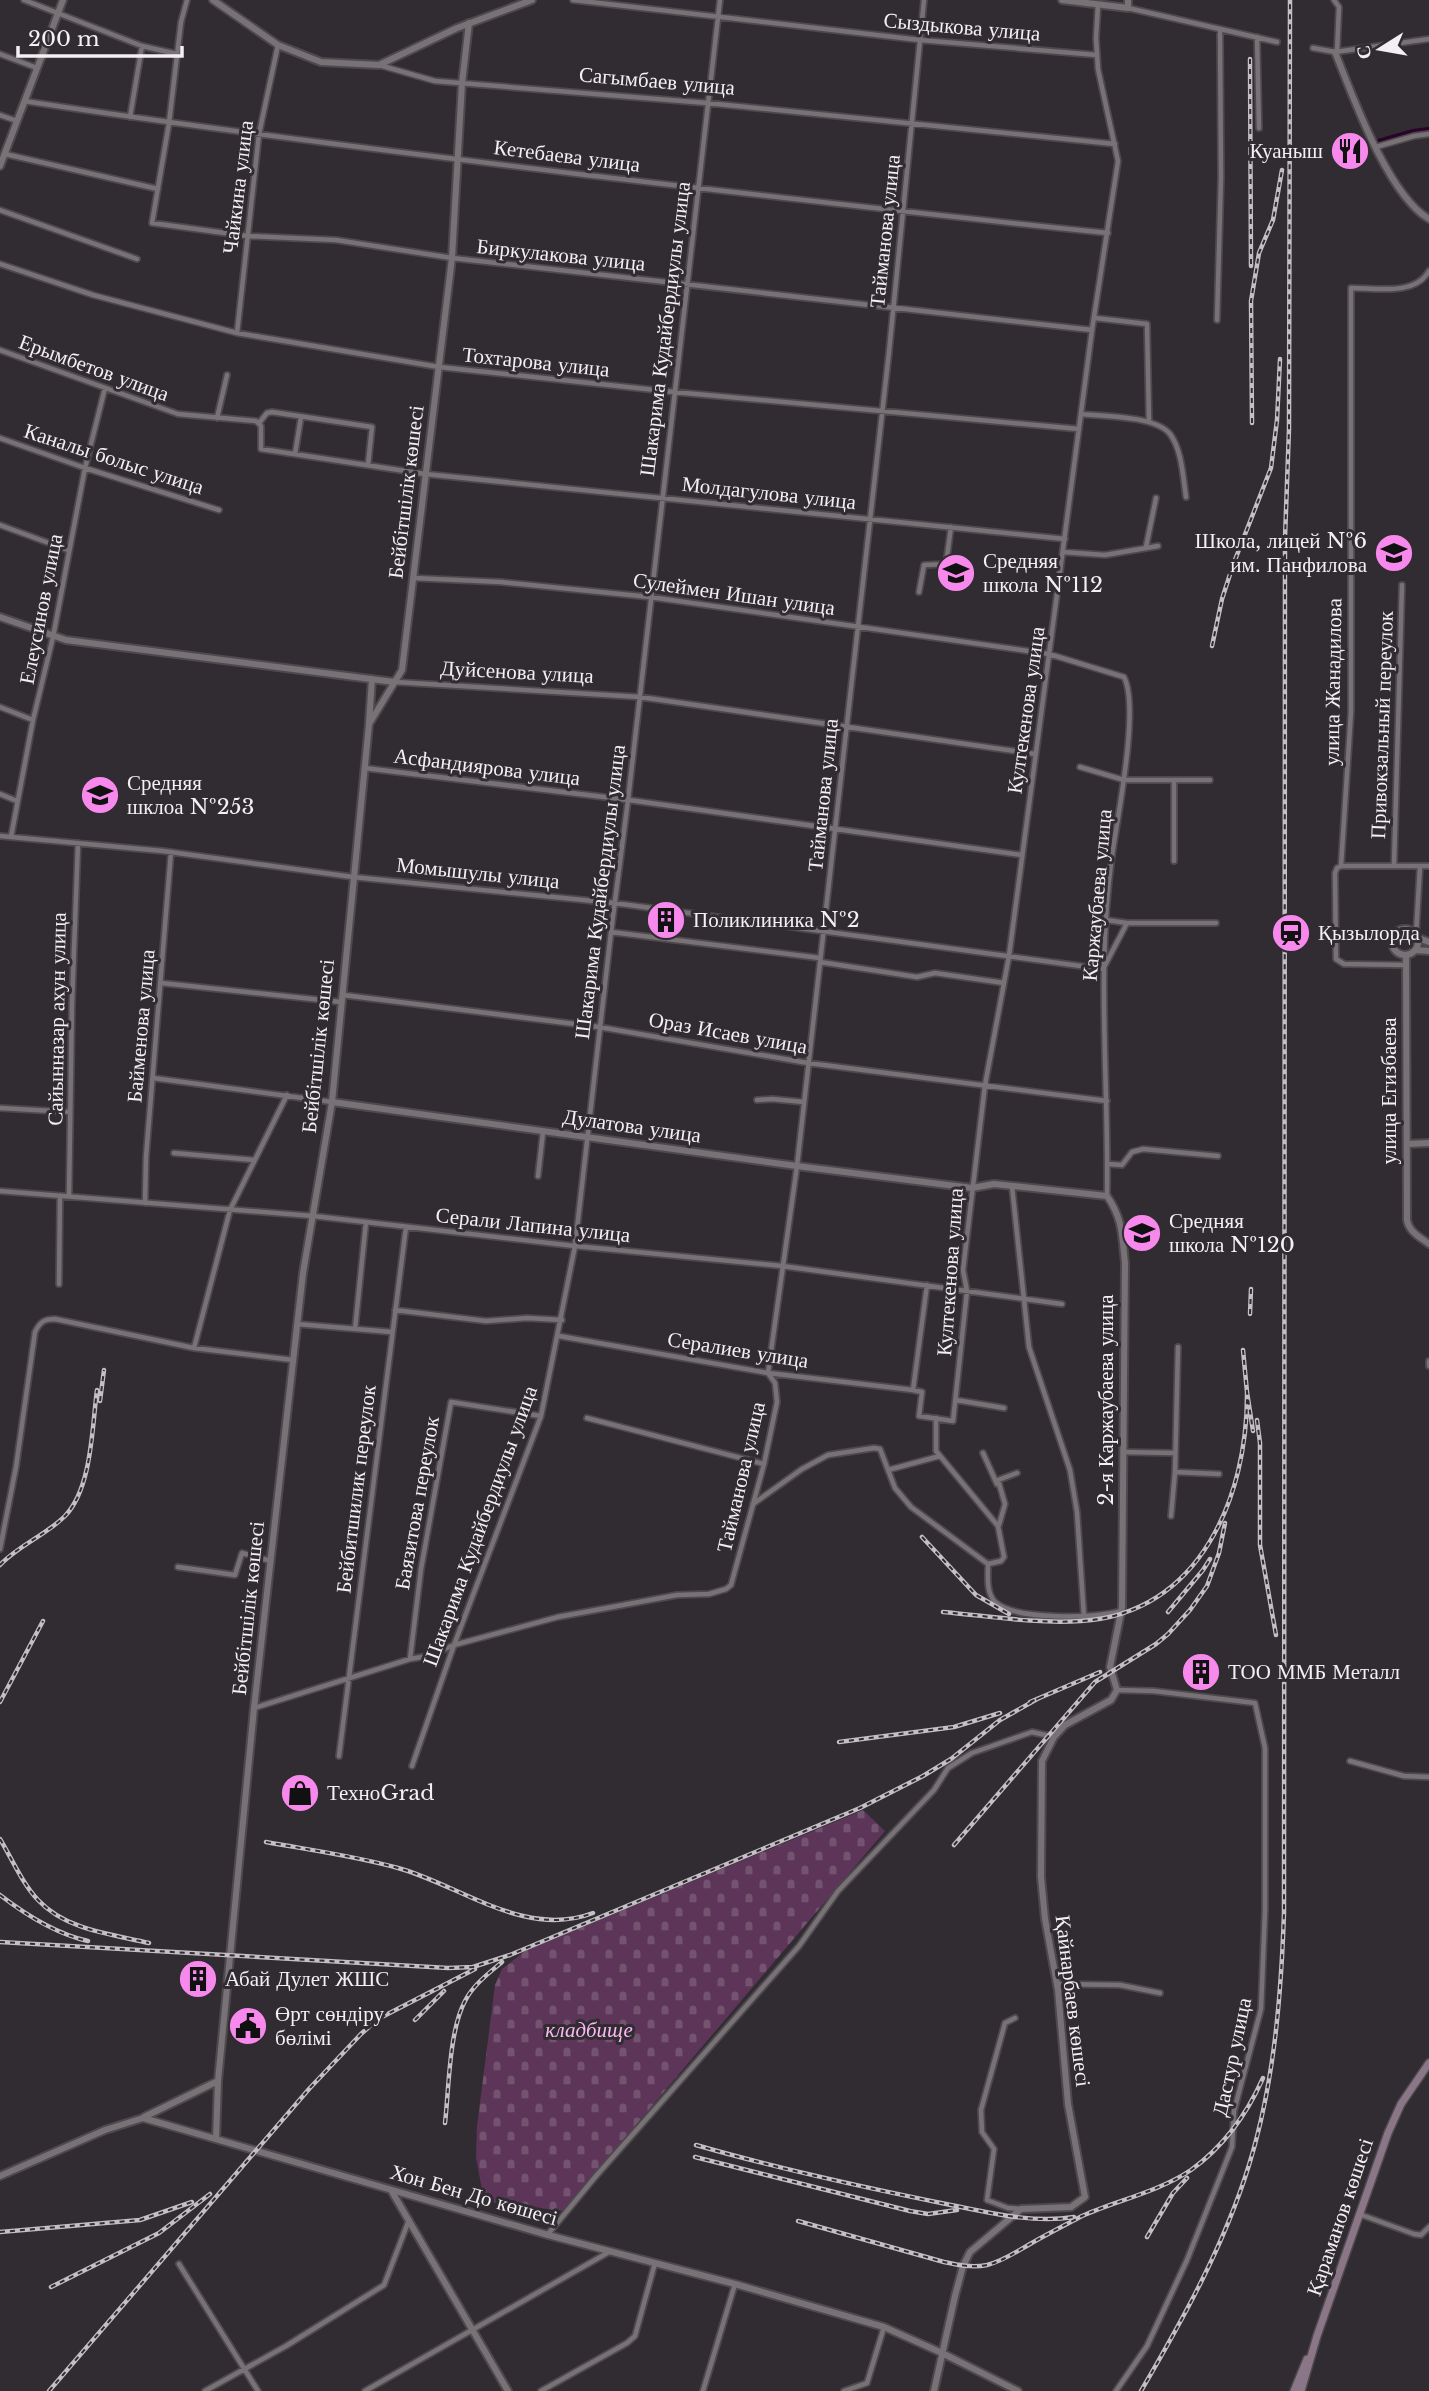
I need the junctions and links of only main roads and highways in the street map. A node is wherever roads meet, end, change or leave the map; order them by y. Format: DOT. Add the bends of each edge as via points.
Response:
graph roads {
  1 [pos="1429,2063"];
  2 [pos="1317,2336"];
  3 [pos="1294,2391"];
  4 [pos="1301,2391"];
  1 -- 2 [label="main road, Қараманов көшесі" via="1392,2123"];
  2 -- 3 [label="main road"];
  2 -- 4 [label="main road, Қараманов көшесі"];
}
